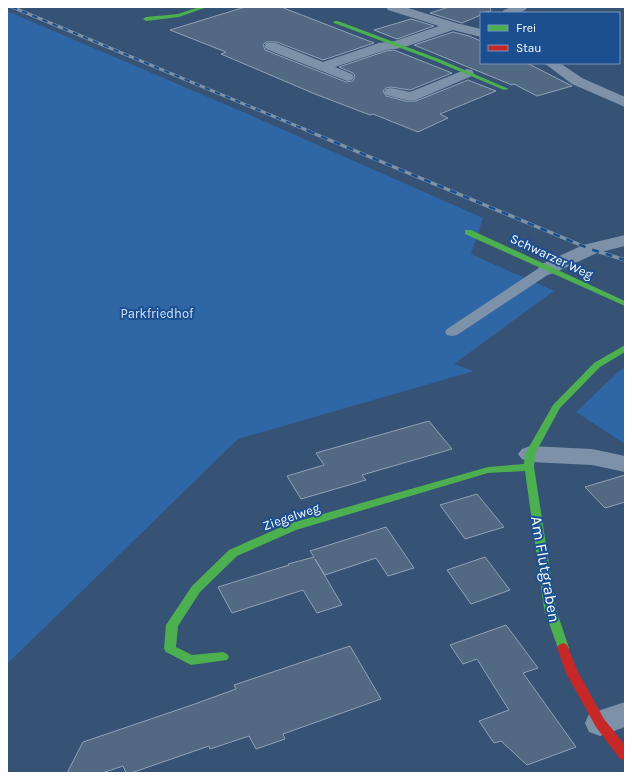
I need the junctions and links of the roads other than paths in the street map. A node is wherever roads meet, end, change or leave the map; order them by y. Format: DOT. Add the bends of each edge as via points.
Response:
graph roads {
  1 [pos="204,7"];
  2 [pos="392,7"];
  3 [pos="522,7"];
  4 [pos="510,12"];
  5 [pos="146,19"];
  6 [pos="336,22"];
  7 [pos="452,26"];
  8 [pos="477,29"];
  9 [pos="397,45"];
  10 [pos="271,46"];
  11 [pos="552,64"];
  12 [pos="323,68"];
  13 [pos="467,73"];
  14 [pos="347,77"];
  15 [pos="506,89"];
  16 [pos="391,92"];
  17 [pos="621,98"];
  18 [pos="468,232"];
  19 [pos="625,240"];
  20 [pos="547,269"];
  21 [pos="625,304"];
  22 [pos="452,332"];
  23 [pos="625,348"];
  24 [pos="530,461"];
  25 [pos="625,464"];
  26 [pos="223,657"];
  27 [pos="612,718"];
  28 [pos="625,756"];
  1 -- 5 [label="street"];
  2 -- 7 [label="street"];
  3 -- 4 [label="street"];
  6 -- 9 [label="street"];
  7 -- 8 [label="street"];
  7 -- 9 [label="street"];
  9 -- 12 [label="street" via="384,46"];
  9 -- 13 [label="street"];
  10 -- 12 [label="street"];
  11 -- 17 [label="street" via="577,81"];
  12 -- 14 [label="street"];
  13 -- 15 [label="street"];
  13 -- 16 [label="street" via="411,97"];
  18 -- 20 [label="street, Schwarzer Weg"];
  19 -- 20 [label="street" via="590,249"];
  20 -- 21 [label="street, Schwarzer Weg"];
  20 -- 22 [label="lane"];
  23 -- 24 [label="street" via="597,365 556,407"];
  24 -- 25 [label="street" via="592,457"];
  24 -- 26 [label="street, Ziegelweg" via="488,470 292,527 233,552 196,589 172,625 170,649 191,660"];
  24 -- 27 [label="street, Am Flutgraben" via="550,609 572,673"];
  27 -- 28 [label="street, Am Flutgraben"];
}
